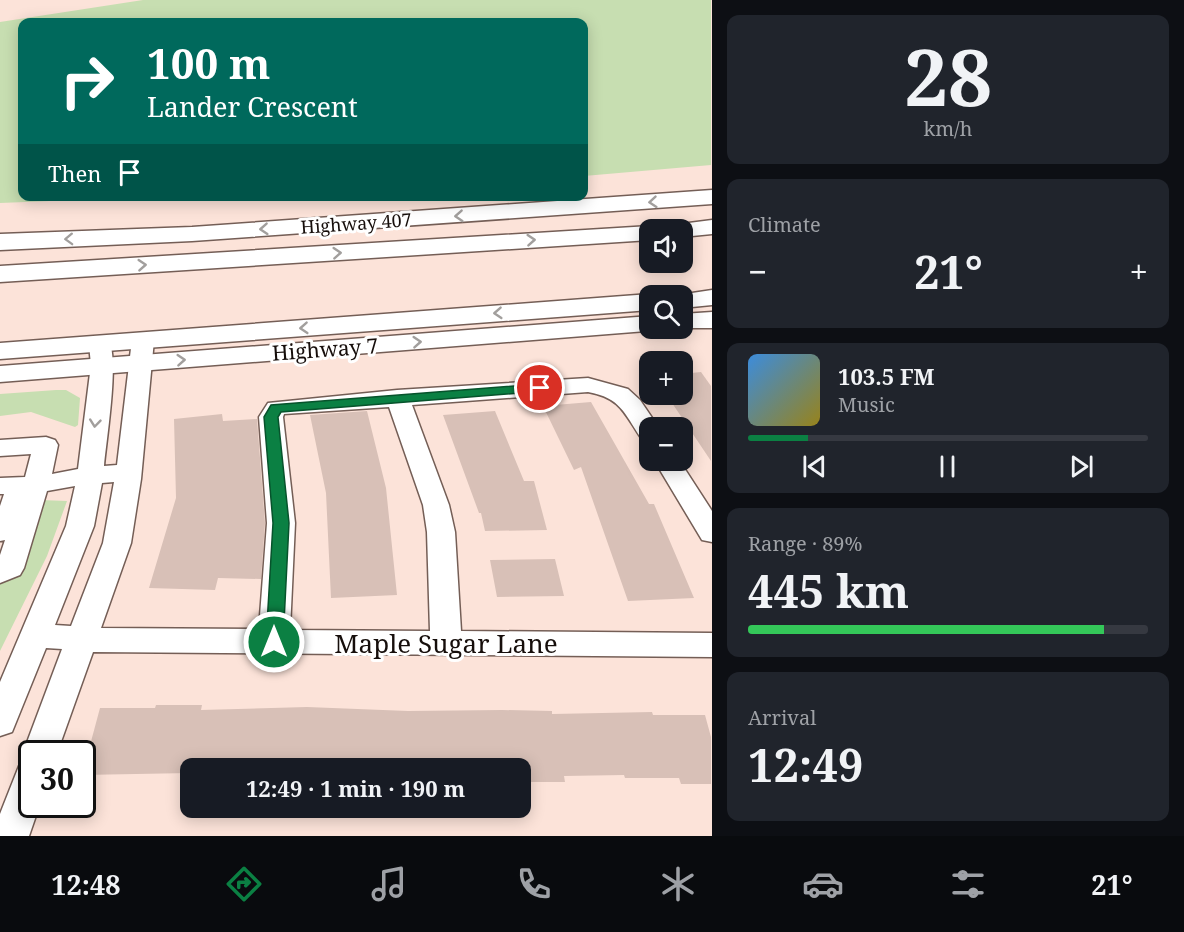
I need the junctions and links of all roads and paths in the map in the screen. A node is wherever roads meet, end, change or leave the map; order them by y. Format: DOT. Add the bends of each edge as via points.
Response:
graph roads {
  1 [pos="711,197"];
  2 [pos="711,227"];
  3 [pos="693,229"];
  4 [pos="639,234"];
  5 [pos="0,242"];
  6 [pos="0,274"];
  7 [pos="711,297"];
  8 [pos="693,299"];
  9 [pos="639,303"];
  10 [pos="711,320"];
  11 [pos="693,321"];
  12 [pos="639,325"];
  13 [pos="0,351"];
  14 [pos="142,351"];
  15 [pos="101,355"];
  16 [pos="0,374"];
  17 [pos="397,397"];
  18 [pos="640,417"];
  19 [pos="6,448"];
  20 [pos="673,471"];
  21 [pos="128,473"];
  22 [pos="90,475"];
  23 [pos="13,485"];
  24 [pos="0,514"];
  25 [pos="0,532"];
  26 [pos="711,533"];
  27 [pos="0,573"];
  28 [pos="37,635"];
  29 [pos="82,638"];
  30 [pos="274,642"];
  31 [pos="446,643"];
  32 [pos="711,645"];
  33 [pos="0,722"];
  34 [pos="45,740"];
  35 [pos="18,815"];
  36 [pos="10,836"];
  1 -- 5 [label="highway, Highway 407, one-way" via="192,234"];
  2 -- 3 [label="highway"];
  6 -- 4 [label="highway, Highway 407, one-way"];
  7 -- 8 [label="main road"];
  9 -- 14 [label="main road, Highway 7, one-way"];
  10 -- 11 [label="main road"];
  14 -- 12 [label="main road, Highway 7, one-way"];
  13 -- 15 [label="main road, Highway 7"];
  14 -- 15 [label="main road, Highway 7"];
  14 -- 21 [label="street"];
  15 -- 16 [label="main road, Highway 7"];
  15 -- 22 [label="street, one-way"];
  17 -- 18 [label="street" via="588,385 615,388"];
  17 -- 30 [label="street" via="285,406 276,408 271,417 281,523"];
  17 -- 31 [label="street" via="436,505 441,532"];
  19 -- 23 [label="street"];
  19 -- 23 [label="street" via="46,445"];
  20 -- 26 [label="street"];
  21 -- 22 [label="street"];
  21 -- 29 [label="street" via="117,543"];
  22 -- 23 [label="street"];
  22 -- 28 [label="street" via="80,526"];
  23 -- 24 [label="street"];
  23 -- 25 [label="street" via="15,503"];
  23 -- 27 [label="street" via="10,568"];
  28 -- 29 [label="street, Maple Sugar Lane"];
  28 -- 33 [label="street"];
  29 -- 30 [label="street, Maple Sugar Lane"];
  29 -- 34 [label="street"];
  30 -- 31 [label="street, Maple Sugar Lane"];
  31 -- 32 [label="street, Maple Sugar Lane"];
  35 -- 36 [label="street"];
}
